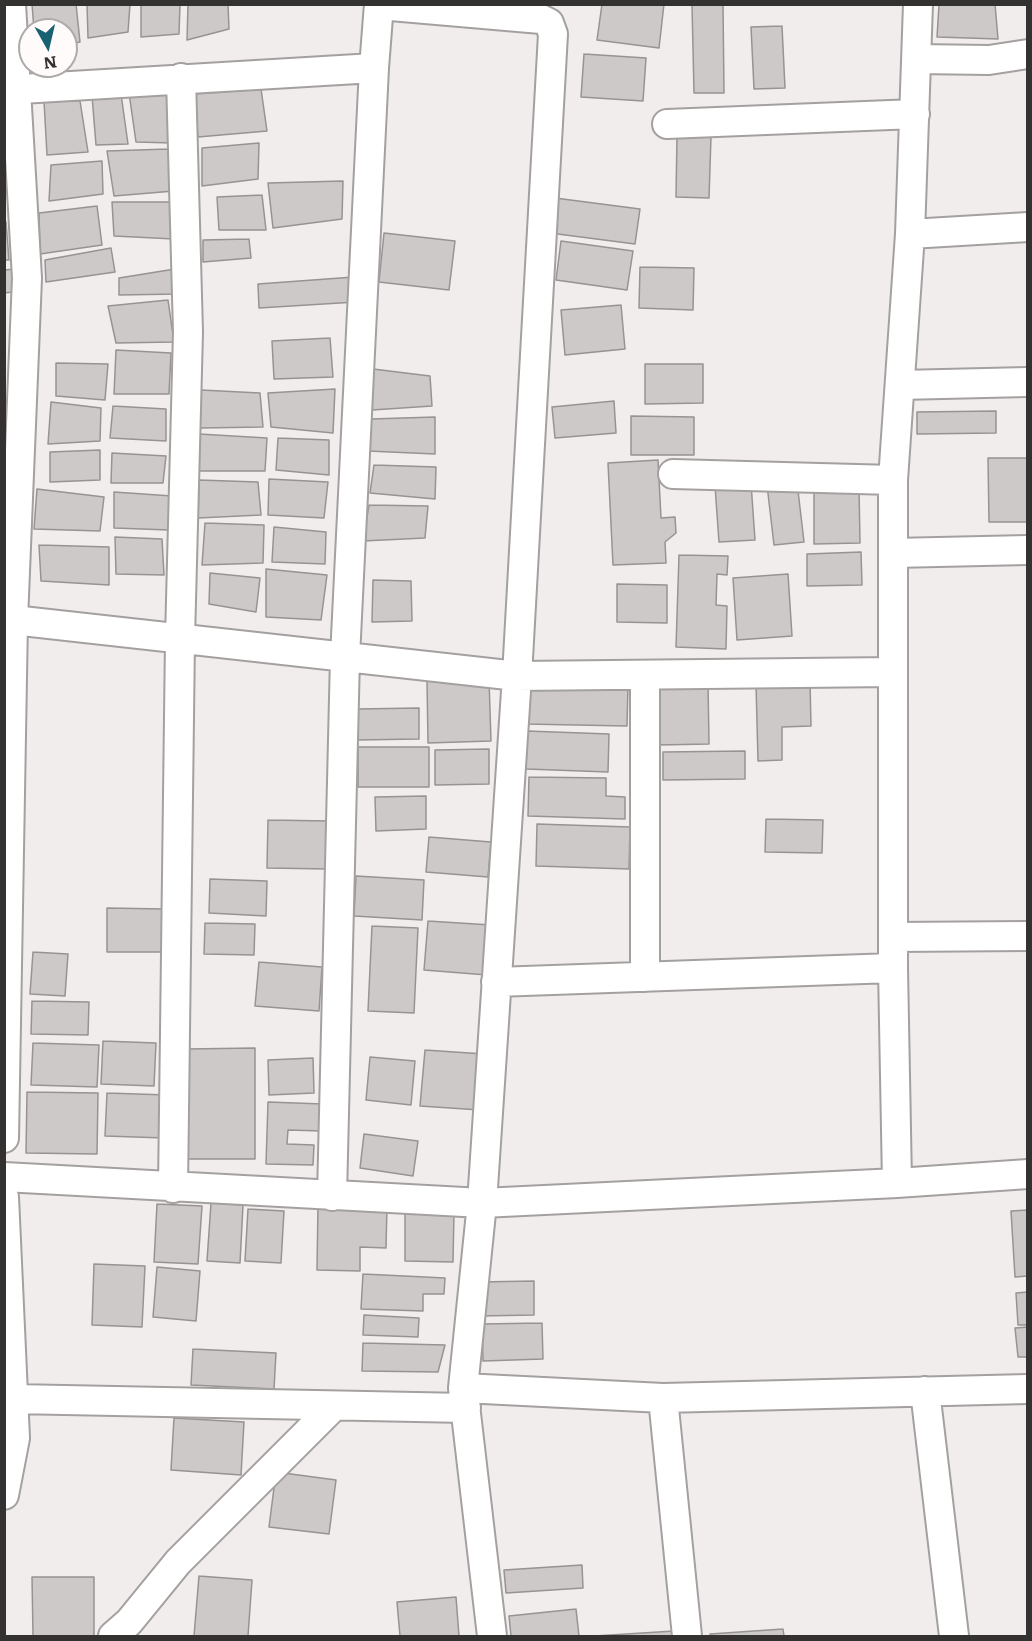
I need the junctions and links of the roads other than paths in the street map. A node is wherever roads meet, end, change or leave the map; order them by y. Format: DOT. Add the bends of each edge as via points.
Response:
graph roads {
  1 [pos="11,4"];
  2 [pos="918,4"];
  3 [pos="379,5"];
  4 [pos="1028,54"];
  5 [pos="917,59"];
  6 [pos="374,68"];
  7 [pos="181,78"];
  8 [pos="11,90"];
  9 [pos="915,114"];
  10 [pos="667,124"];
  11 [pos="1028,227"];
  12 [pos="910,234"];
  13 [pos="1028,382"];
  14 [pos="900,385"];
  15 [pos="673,474"];
  16 [pos="893,480"];
  17 [pos="1028,550"];
  18 [pos="893,553"];
  19 [pos="9,620"];
  20 [pos="180,639"];
  21 [pos="345,657"];
  22 [pos="893,672"];
  23 [pos="645,675"];
  24 [pos="516,676"];
  25 [pos="1028,936"];
  26 [pos="893,937"];
  27 [pos="7,967"];
  28 [pos="893,968"];
  29 [pos="645,977"];
  30 [pos="496,982"];
  31 [pos="4,1138"];
  32 [pos="1028,1174"];
  33 [pos="4,1177"];
  34 [pos="897,1183"];
  35 [pos="172,1188"];
  36 [pos="332,1196"];
  37 [pos="4,1197"];
  38 [pos="482,1203"];
  39 [pos="8,1354"];
  40 [pos="1028,1389"];
  41 [pos="925,1391"];
  42 [pos="464,1398"];
  43 [pos="663,1398"];
  44 [pos="14,1399"];
  45 [pos="334,1406"];
  46 [pos="4,1495"];
  47 [pos="113,1636"];
  48 [pos="492,1636"];
  49 [pos="687,1636"];
  50 [pos="954,1636"];
  1 -- 8 [label="street"];
  2 -- 5 [label="street"];
  3 -- 6 [label="street"];
  3 -- 24 [label="street" via="541,19 549,23 553,34"];
  4 -- 5 [label="street" via="988,60"];
  5 -- 9 [label="street"];
  6 -- 7 [label="street"];
  6 -- 21 [label="street"];
  7 -- 8 [label="street"];
  7 -- 20 [label="street" via="188,285"];
  8 -- 19 [label="street" via="27,278"];
  9 -- 10 [label="street"];
  9 -- 12 [label="street"];
  11 -- 12 [label="street"];
  12 -- 14 [label="street"];
  13 -- 14 [label="street"];
  14 -- 16 [label="street"];
  15 -- 16 [label="street"];
  16 -- 18 [label="street"];
  17 -- 18 [label="street"];
  18 -- 22 [label="street"];
  19 -- 20 [label="street"];
  19 -- 27 [label="street"];
  20 -- 21 [label="street"];
  20 -- 35 [label="street"];
  21 -- 24 [label="street"];
  21 -- 36 [label="street"];
  22 -- 23 [label="street"];
  22 -- 26 [label="street"];
  23 -- 24 [label="street"];
  23 -- 29 [label="street"];
  24 -- 30 [label="street"];
  25 -- 26 [label="street"];
  26 -- 28 [label="street"];
  27 -- 31 [label="street"];
  28 -- 29 [label="street"];
  28 -- 34 [label="street"];
  29 -- 30 [label="street"];
  30 -- 38 [label="street"];
  32 -- 34 [label="street"];
  33 -- 35 [label="street"];
  34 -- 38 [label="street"];
  35 -- 36 [label="street"];
  36 -- 38 [label="street"];
  37 -- 39 [label="street"];
  38 -- 42 [label="street"];
  39 -- 44 [label="street"];
  40 -- 41 [label="street"];
  41 -- 43 [label="street"];
  41 -- 50 [label="street"];
  42 -- 43 [label="street"];
  42 -- 45 [label="street"];
  42 -- 48 [label="street"];
  43 -- 49 [label="street"];
  44 -- 45 [label="street"];
  44 -- 46 [label="street" via="15,1437"];
  45 -- 47 [label="street" via="178,1562"];
}
